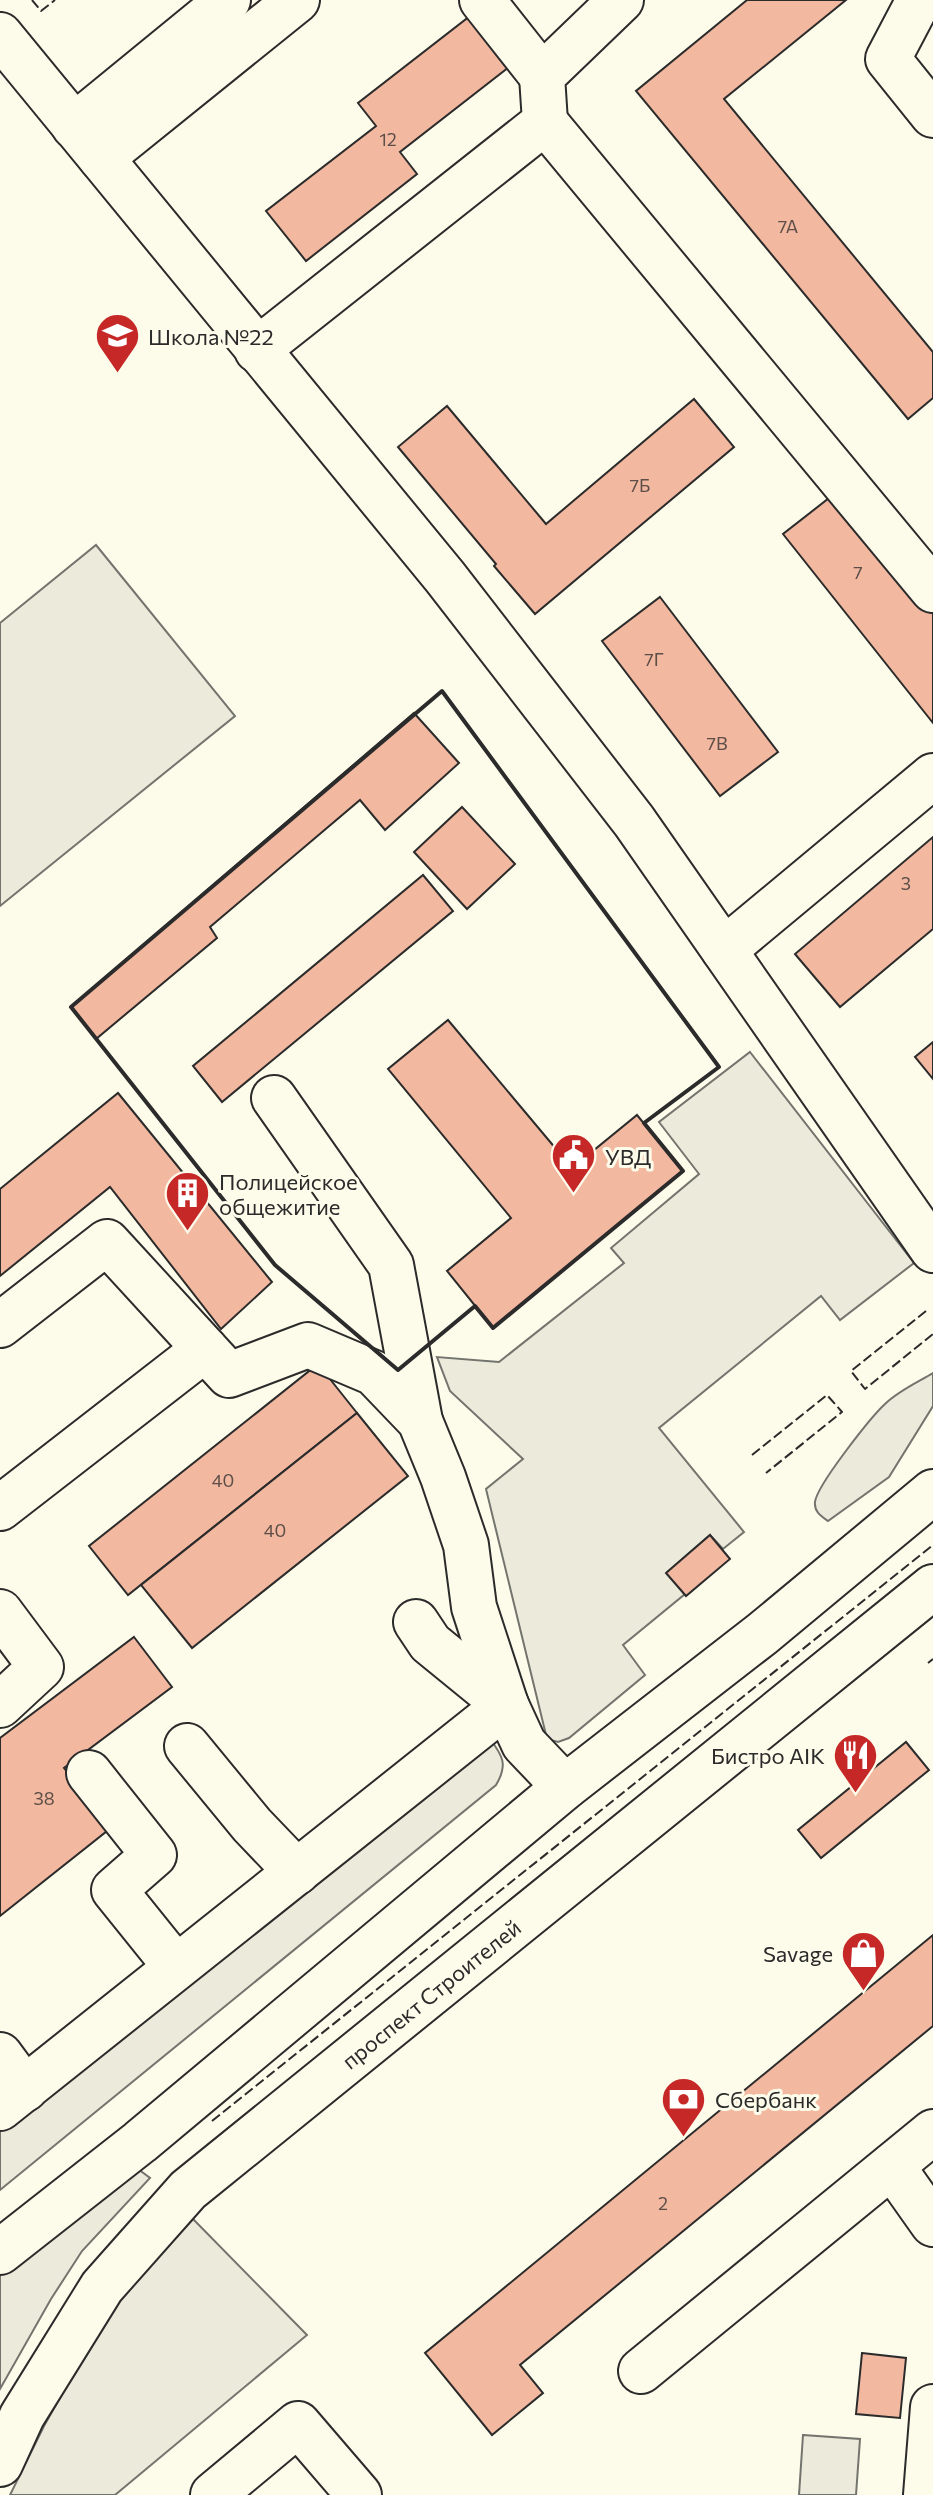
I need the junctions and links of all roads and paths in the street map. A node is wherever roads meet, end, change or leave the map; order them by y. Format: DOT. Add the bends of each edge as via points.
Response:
graph roads {
  1 [pos="228,0"];
  2 [pos="297,0"];
  3 [pos="482,0"];
  4 [pos="621,0"];
  5 [pos="919,0"];
  6 [pos="0,35"];
  7 [pos="542,76"];
  8 [pos="933,115"];
  9 [pos="545,122"];
  10 [pos="87,142"];
  11 [pos="257,350"];
  12 [pos="933,590"];
  13 [pos="933,776"];
  14 [pos="724,950"];
  15 [pos="274,1098"];
  16 [pos="933,1250"];
  17 [pos="0,1325"];
  18 [pos="205,1349"];
  19 [pos="420,1421"];
  20 [pos="933,1492"];
  21 [pos="0,1508"];
  22 [pos="933,1587"];
  23 [pos="0,1612"];
  24 [pos="416,1622"];
  25 [pos="0,1705"];
  26 [pos="506,1705"];
  27 [pos="187,1746"];
  28 [pos="89,1773"];
  29 [pos="565,1787"];
  30 [pos="297,1872"];
  31 [pos="176,1967"];
  32 [pos="8,2084"];
  33 [pos="933,2132"];
  34 [pos="892,2166"];
  35 [pos="933,2224"];
  36 [pos="0,2252"];
  37 [pos="641,2371"];
  38 [pos="933,2407"];
  39 [pos="0,2464"];
  40 [pos="213,2495"];
  41 [pos="359,2495"];
  42 [pos="926,2495"];
  1 -- 10 [label="street"];
  2 -- 10 [label="street"];
  3 -- 7 [label="street"];
  4 -- 7 [label="street"];
  5 -- 8 [label="street" via="888,59"];
  6 -- 10 [label="street"];
  7 -- 9 [label="street"];
  9 -- 11 [label="street"];
  9 -- 12 [label="street"];
  10 -- 11 [label="street"];
  11 -- 14 [label="street" via="463,600 634,821"];
  13 -- 14 [label="street"];
  14 -- 16 [label="street"];
  15 -- 19 [label="street" via="391,1265"];
  17 -- 18 [label="street" via="107,1242"];
  18 -- 19 [label="street" via="229,1375 308,1345 374,1373"];
  18 -- 21 [label="street"];
  19 -- 26 [label="street" via="466,1545 474,1607"];
  20 -- 29 [label="street"];
  22 -- 39 [label="street, проспект Строителей" via="188,2190 102,2287 22,2416"];
  23 -- 25 [label="street" via="41,1667"];
  24 -- 26 [label="street" via="430,1643"];
  26 -- 29 [label="street" via="524,1744"];
  26 -- 30 [label="street"];
  27 -- 30 [label="street"];
  28 -- 31 [label="street" via="154,1855 114,1890"];
  29 -- 36 [label="street" via="140,2142"];
  30 -- 31 [label="street"];
  31 -- 32 [label="street"];
  33 -- 34 [label="street"];
  34 -- 35 [label="street"];
  34 -- 37 [label="street"];
  38 -- 42 [label="street"];
  40 -- 41 [label="street" via="298,2424"];
}
